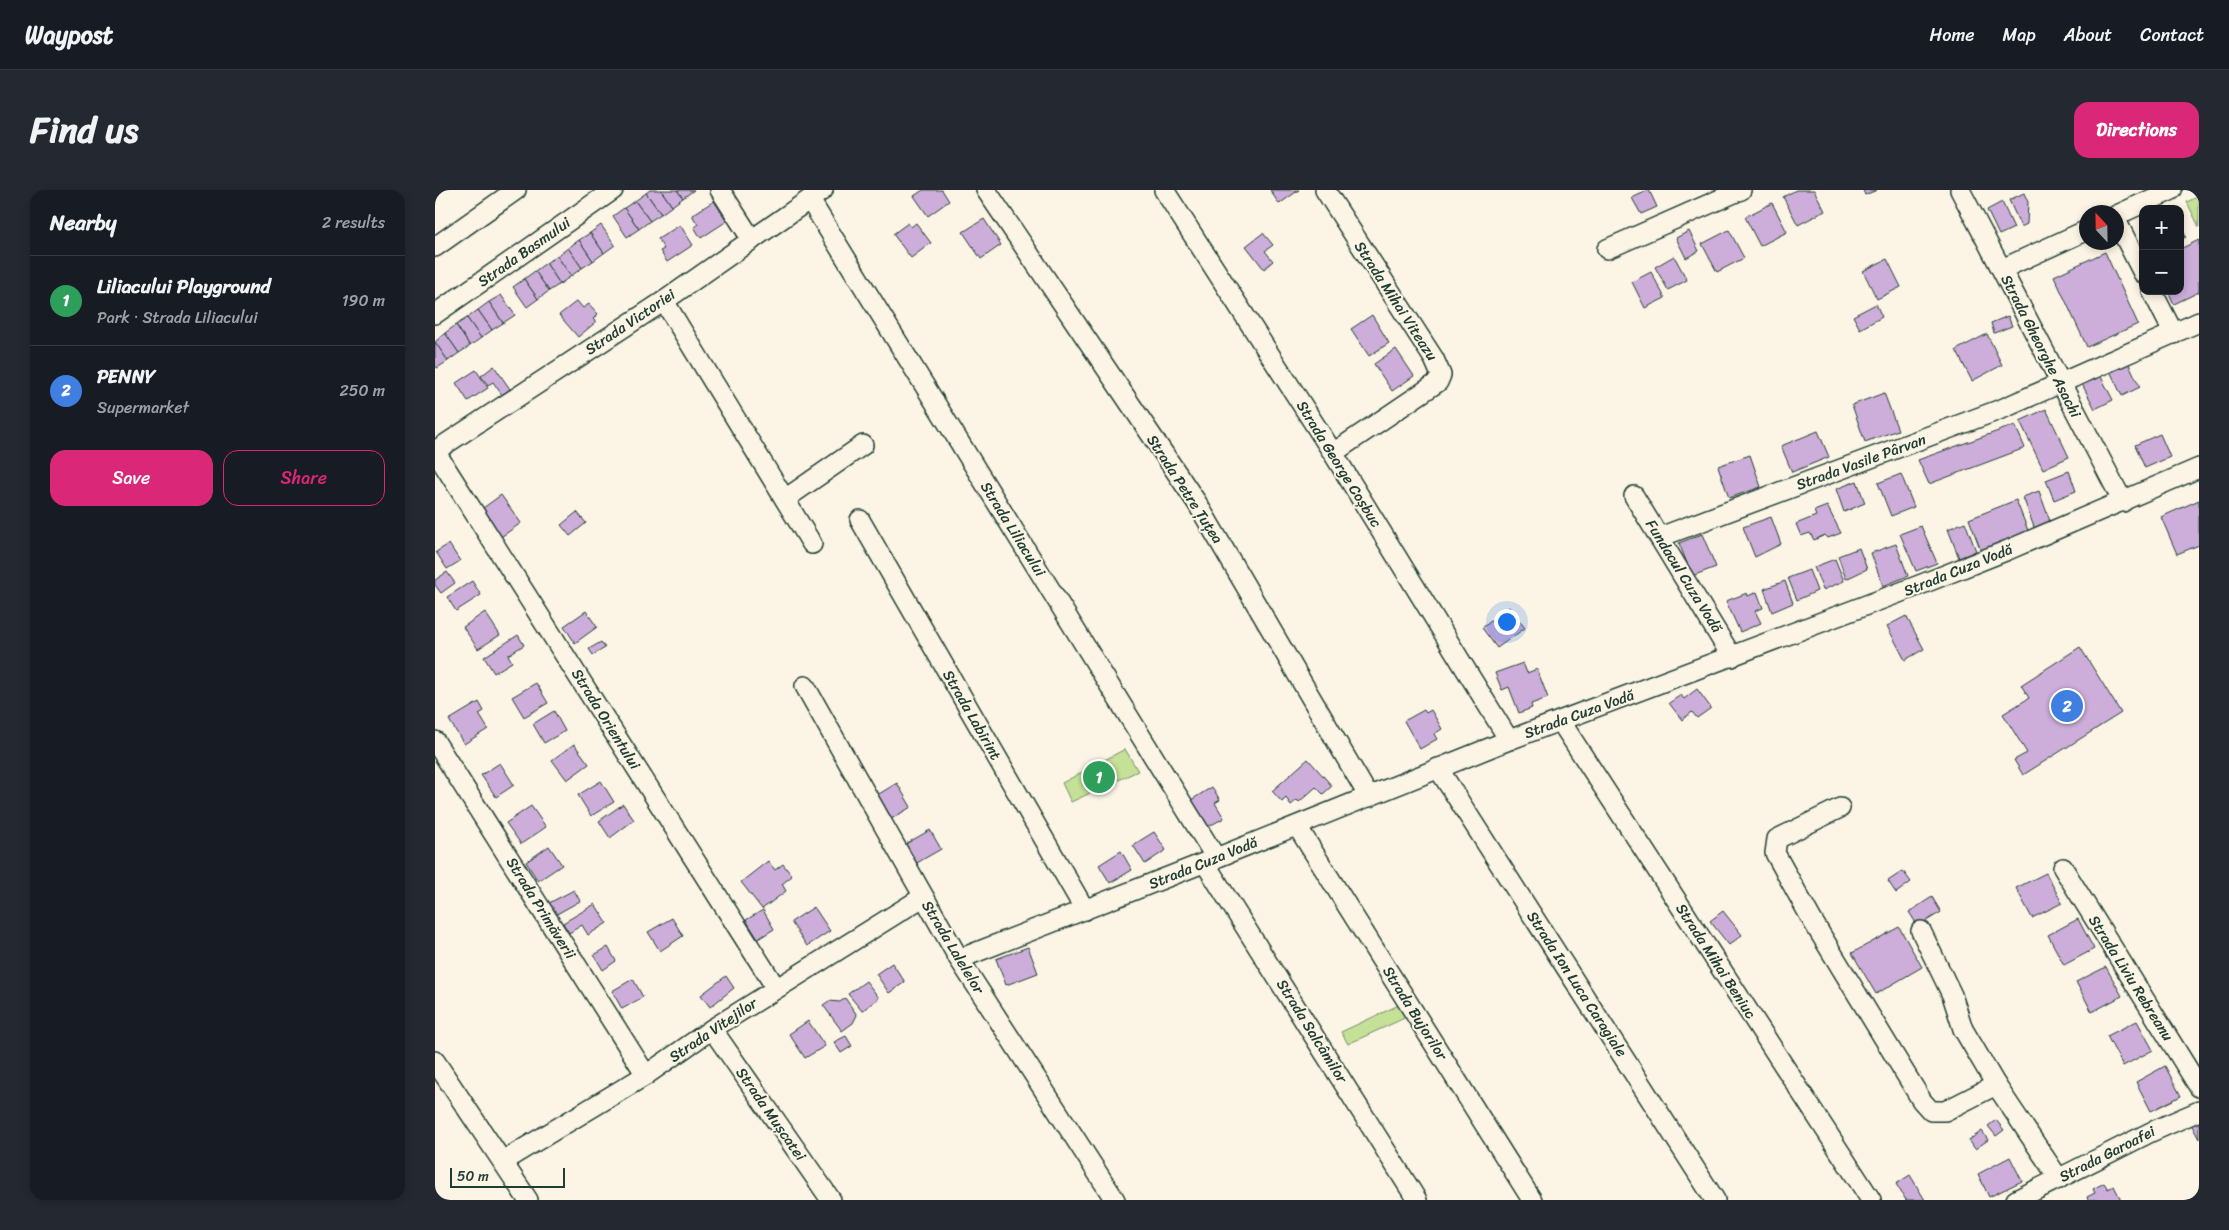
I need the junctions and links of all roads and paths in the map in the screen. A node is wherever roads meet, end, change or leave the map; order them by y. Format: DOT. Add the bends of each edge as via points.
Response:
graph roads {
  1 [pos="516,190"];
  2 [pos="613,190"];
  3 [pos="720,190"];
  4 [pos="986,190"];
  5 [pos="1164,190"];
  6 [pos="1325,190"];
  7 [pos="1741,190"];
  8 [pos="1960,190"];
  9 [pos="2172,190"];
  10 [pos="817,195"];
  11 [pos="2124,212"];
  12 [pos="2079,234"];
  13 [pos="2124,236"];
  14 [pos="752,240"];
  15 [pos="435,247"];
  16 [pos="1607,249"];
  17 [pos="2139,265"];
  18 [pos="2002,269"];
  19 [pos="2154,295"];
  20 [pos="664,301"];
  21 [pos="435,314"];
  22 [pos="2199,322"];
  23 [pos="2174,334"];
  24 [pos="2061,384"];
  25 [pos="863,445"];
  26 [pos="435,451"];
  27 [pos="1333,453"];
  28 [pos="2199,468"];
  29 [pos="1634,496"];
  30 [pos="785,499"];
  31 [pos="2123,502"];
  32 [pos="860,520"];
  33 [pos="1660,536"];
  34 [pos="812,544"];
  35 [pos="1732,657"];
  36 [pos="805,686"];
  37 [pos="1561,722"];
  38 [pos="1509,740"];
  39 [pos="435,741"];
  40 [pos="1438,768"];
  41 [pos="1369,797"];
  42 [pos="1840,808"];
  43 [pos="1297,826"];
  44 [pos="1211,860"];
  45 [pos="2063,868"];
  46 [pos="923,897"];
  47 [pos="1085,910"];
  48 [pos="1921,932"];
  49 [pos="959,959"];
  50 [pos="776,988"];
  51 [pos="712,1029"];
  52 [pos="435,1061"];
  53 [pos="646,1075"];
  54 [pos="1996,1085"];
  55 [pos="2199,1087"];
  56 [pos="2199,1110"];
  57 [pos="503,1161"];
  58 [pos="2059,1179"];
  59 [pos="528,1200"];
  60 [pos="831,1200"];
  61 [pos="1115,1200"];
  62 [pos="1417,1200"];
  63 [pos="1532,1200"];
  64 [pos="1715,1200"];
  65 [pos="1871,1200"];
  66 [pos="2016,1200"];
  1 -- 15 [label="street"];
  2 -- 21 [label="street, Strada Basmului"];
  3 -- 14 [label="street"];
  4 -- 41 [label="street, Strada Petre Țuțea" via="1197,503"];
  5 -- 27 [label="street, Strada George Coșbuc"];
  6 -- 27 [label="street, Strada Mihai Viteazu" via="1434,359 1441,375 1438,382"];
  7 -- 16 [label="street"];
  8 -- 18 [label="street, Strada Gheorghe Asachi"];
  9 -- 11 [label="street"];
  10 -- 14 [label="street, Strada Victoriei"];
  10 -- 44 [label="street, Strada Liliacului"];
  12 -- 18 [label="street"];
  13 -- 17 [label="street"];
  14 -- 20 [label="street, Strada Victoriei"];
  18 -- 24 [label="street, Strada Gheorghe Asachi"];
  19 -- 23 [label="street"];
  20 -- 26 [label="street, Strada Victoriei"];
  20 -- 30 [label="street"];
  22 -- 23 [label="street, Strada Vasile Pârvan"];
  23 -- 24 [label="street, Strada Vasile Pârvan"];
  24 -- 31 [label="street, Strada Gheorghe Asachi"];
  24 -- 33 [label="street, Strada Vasile Pârvan"];
  25 -- 30 [label="street"];
  26 -- 50 [label="street, Strada Orientului"];
  27 -- 38 [label="street, Strada George Coșbuc"];
  28 -- 31 [label="street, Strada Cuza Vodă"];
  29 -- 33 [label="street, Fundacul Cuza Vodă"];
  30 -- 34 [label="street"];
  31 -- 35 [label="street, Strada Cuza Vodă"];
  32 -- 47 [label="street, Strada Labirint"];
  33 -- 35 [label="street, Fundacul Cuza Vodă"];
  35 -- 37 [label="street, Strada Cuza Vodă"];
  36 -- 46 [label="street, Strada Lalelelor"];
  37 -- 38 [label="street, Strada Cuza Vodă"];
  37 -- 65 [label="street, Strada Mihai Beniuc"];
  38 -- 40 [label="street, Strada Cuza Vodă"];
  39 -- 53 [label="street, Strada Primăverii"];
  40 -- 41 [label="street, Strada Cuza Vodă"];
  40 -- 64 [label="street, Strada Ion Luca Caragiale"];
  41 -- 43 [label="street, Strada Cuza Vodă"];
  42 -- 54 [label="street" via="1777,839 1775,853 1812,920 1931,1111 1945,1111"];
  43 -- 44 [label="street, Strada Cuza Vodă"];
  43 -- 63 [label="street, Strada Bujorilor"];
  44 -- 47 [label="street, Strada Cuza Vodă"];
  44 -- 62 [label="street, Strada Salcâmilor"];
  45 -- 55 [label="street, Strada Liviu Rebreanu"];
  46 -- 49 [label="street, Strada Lalelelor"];
  46 -- 50 [label="street, Strada Vitejilor"];
  47 -- 49 [label="street, Strada Cuza Vodă"];
  48 -- 54 [label="street" via="1952,995 1963,1029"];
  49 -- 61 [label="street, Strada Lalelelor"];
  50 -- 51 [label="street, Strada Vitejilor"];
  51 -- 53 [label="street, Strada Vitejilor"];
  51 -- 60 [label="street, Strada Mușcatei"];
  52 -- 57 [label="street"];
  53 -- 57 [label="street, Strada Vitejilor"];
  54 -- 58 [label="street"];
  56 -- 58 [label="street, Strada Garoafei"];
  57 -- 59 [label="street"];
  58 -- 66 [label="street, Strada Garoafei"];
}
